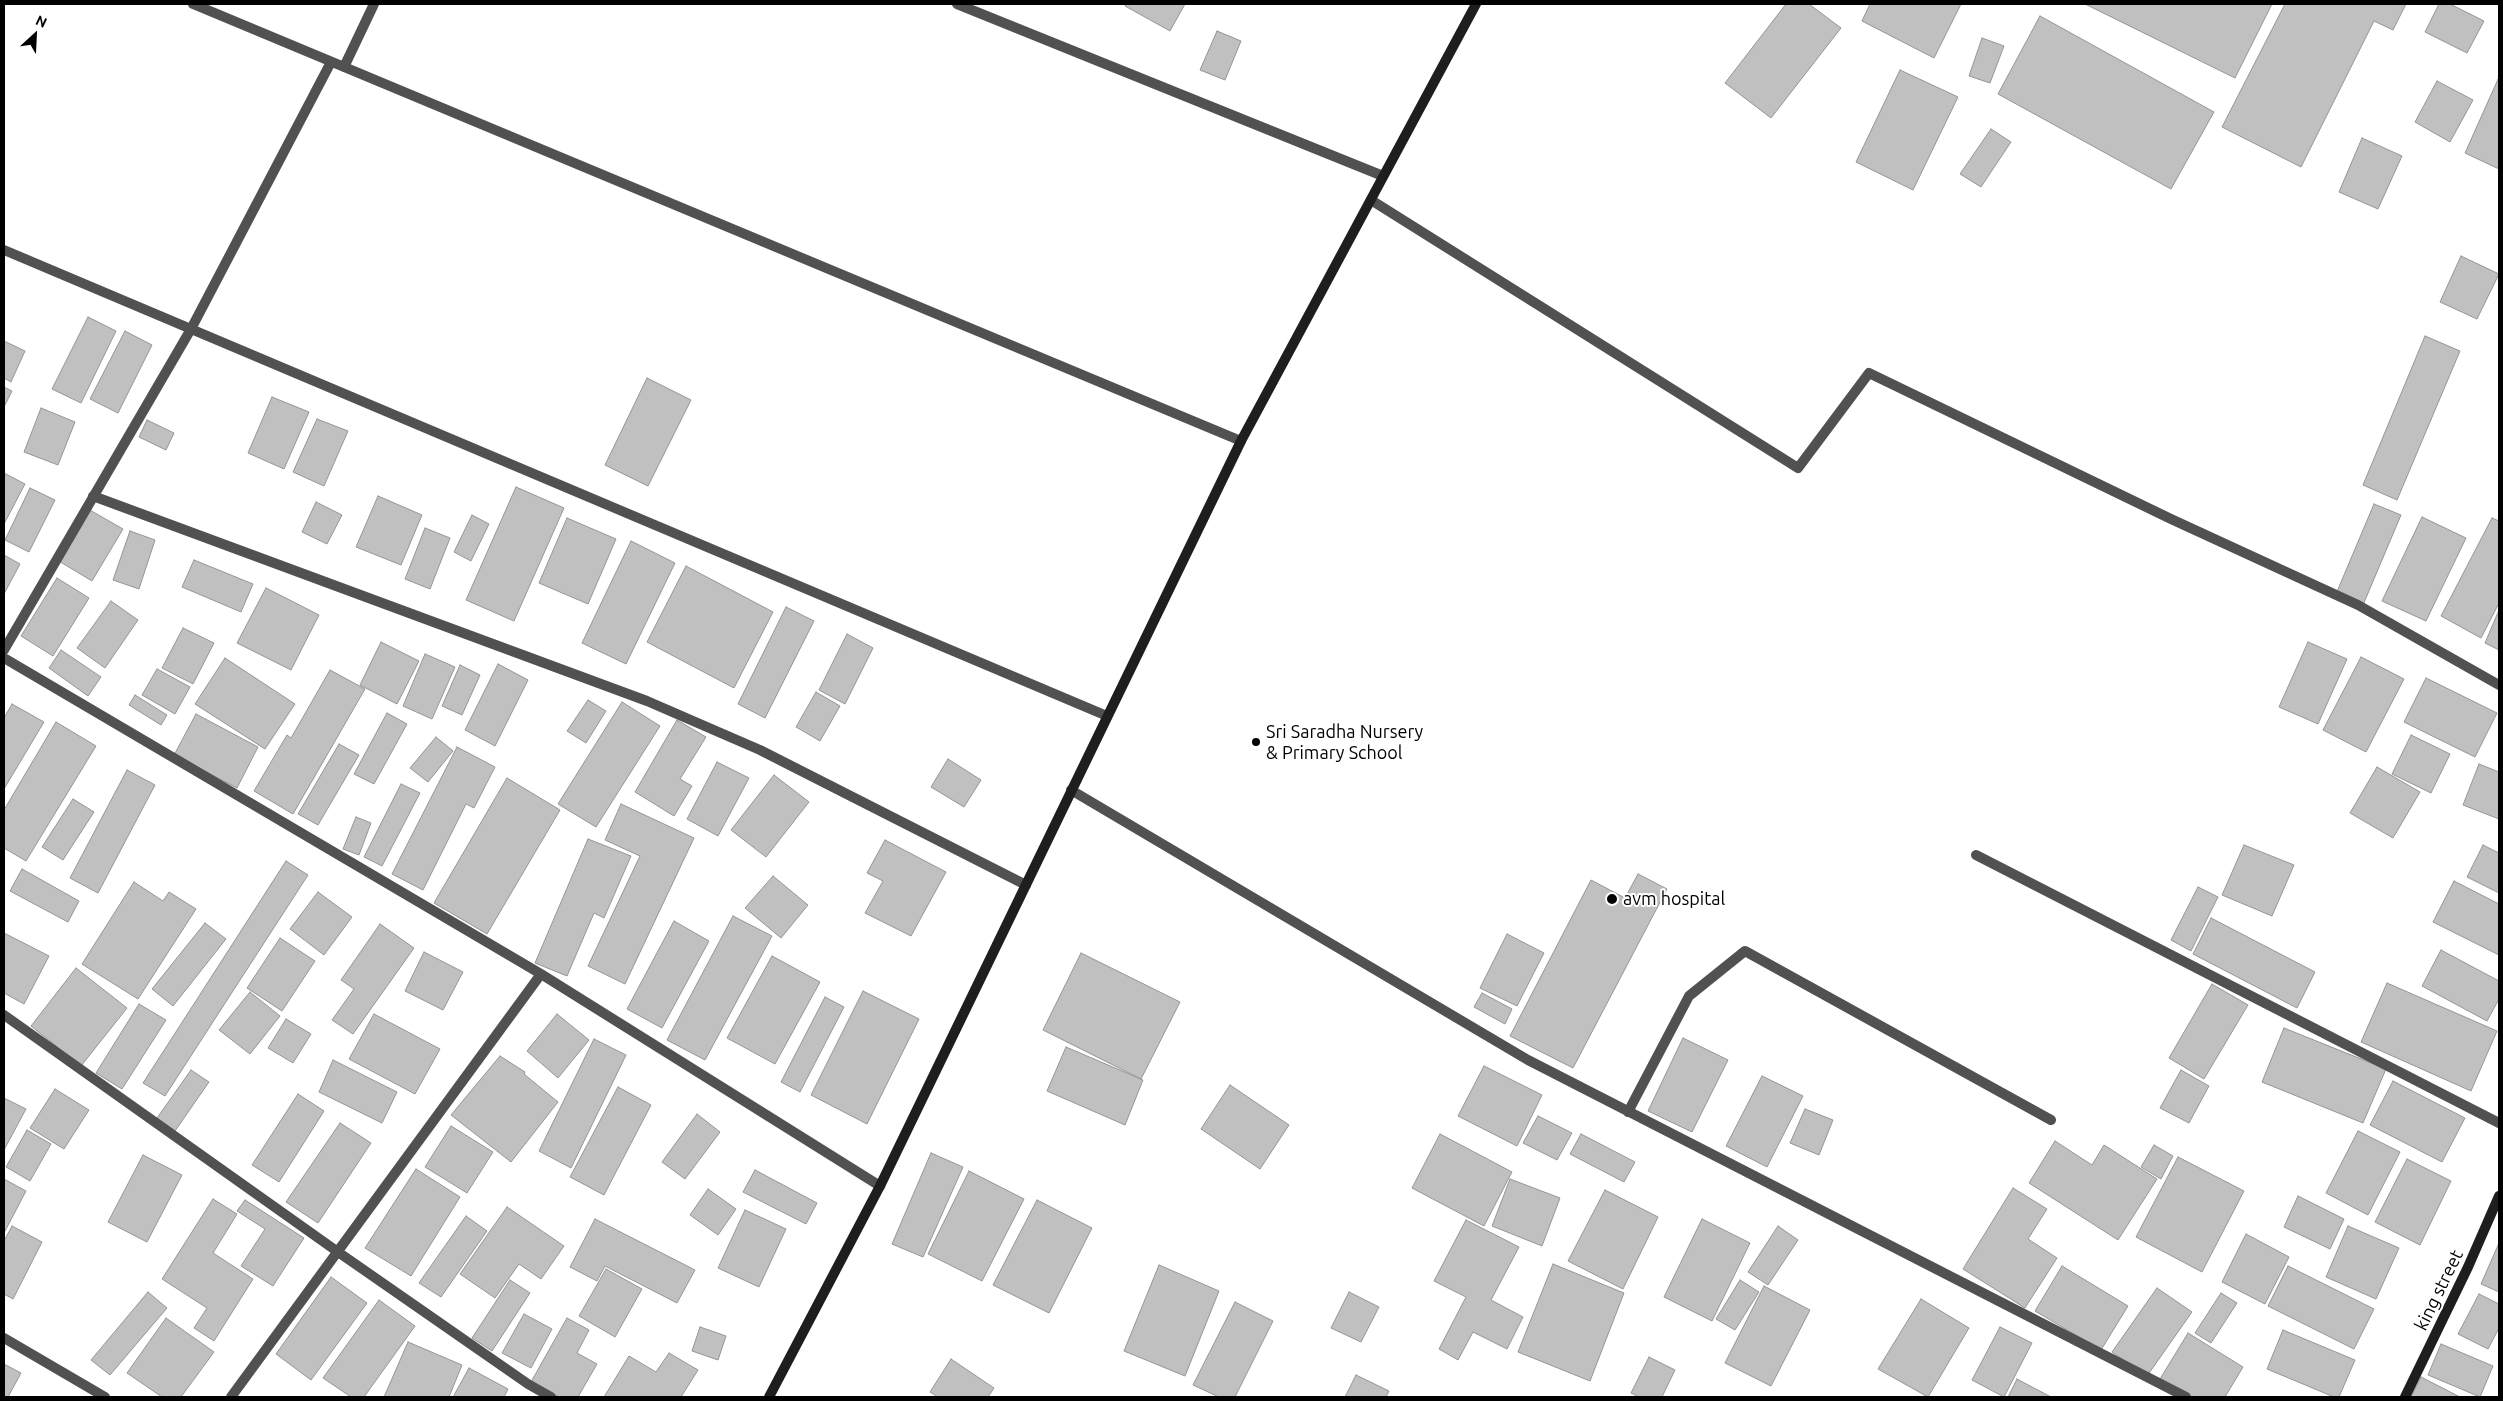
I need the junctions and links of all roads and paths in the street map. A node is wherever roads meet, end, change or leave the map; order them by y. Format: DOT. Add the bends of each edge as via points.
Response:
graph roads {
  1 [pos="193,4"];
  2 [pos="374,4"];
  3 [pos="957,4"];
  4 [pos="1476,4"];
  5 [pos="332,62"];
  6 [pos="344,67"];
  7 [pos="1383,176"];
  8 [pos="1371,200"];
  9 [pos="4,250"];
  10 [pos="191,329"];
  11 [pos="1241,440"];
  12 [pos="93,496"];
  13 [pos="4,650"];
  14 [pos="4,658"];
  15 [pos="2499,685"];
  16 [pos="1107,716"];
  17 [pos="1071,790"];
  18 [pos="1976,855"];
  19 [pos="1026,885"];
  20 [pos="541,974"];
  21 [pos="4,1015"];
  22 [pos="1628,1112"];
  23 [pos="2051,1120"];
  24 [pos="2499,1123"];
  25 [pos="880,1186"];
  26 [pos="2499,1196"];
  27 [pos="338,1252"];
  28 [pos="4,1338"];
  29 [pos="105,1397"];
  30 [pos="231,1397"];
  31 [pos="552,1397"];
  32 [pos="769,1397"];
  33 [pos="2186,1397"];
  34 [pos="2405,1397"];
  1 -- 5 [label="street"];
  2 -- 6 [label="street"];
  3 -- 7 [label="street"];
  4 -- 7 [label="street"];
  5 -- 6 [label="street"];
  5 -- 10 [label="street"];
  6 -- 11 [label="street"];
  7 -- 8 [label="street"];
  8 -- 11 [label="street"];
  8 -- 15 [label="street" via="1798,468 1869,373 2358,605"];
  9 -- 10 [label="street"];
  10 -- 12 [label="street"];
  10 -- 16 [label="street"];
  11 -- 16 [label="street"];
  12 -- 13 [label="street"];
  12 -- 19 [label="street" via="647,701 760,750"];
  14 -- 20 [label="street"];
  16 -- 17 [label="street"];
  17 -- 19 [label="street"];
  17 -- 22 [label="street" via="1520,1055"];
  18 -- 24 [label="street"];
  19 -- 25 [label="street"];
  20 -- 25 [label="street"];
  20 -- 27 [label="street"];
  21 -- 27 [label="street"];
  22 -- 23 [label="street" via="1689,996 1745,951"];
  22 -- 33 [label="street"];
  25 -- 32 [label="street"];
  26 -- 34 [label="street, king street"];
  27 -- 30 [label="street"];
  27 -- 31 [label="street" via="528,1384"];
  28 -- 29 [label="street"];
}
